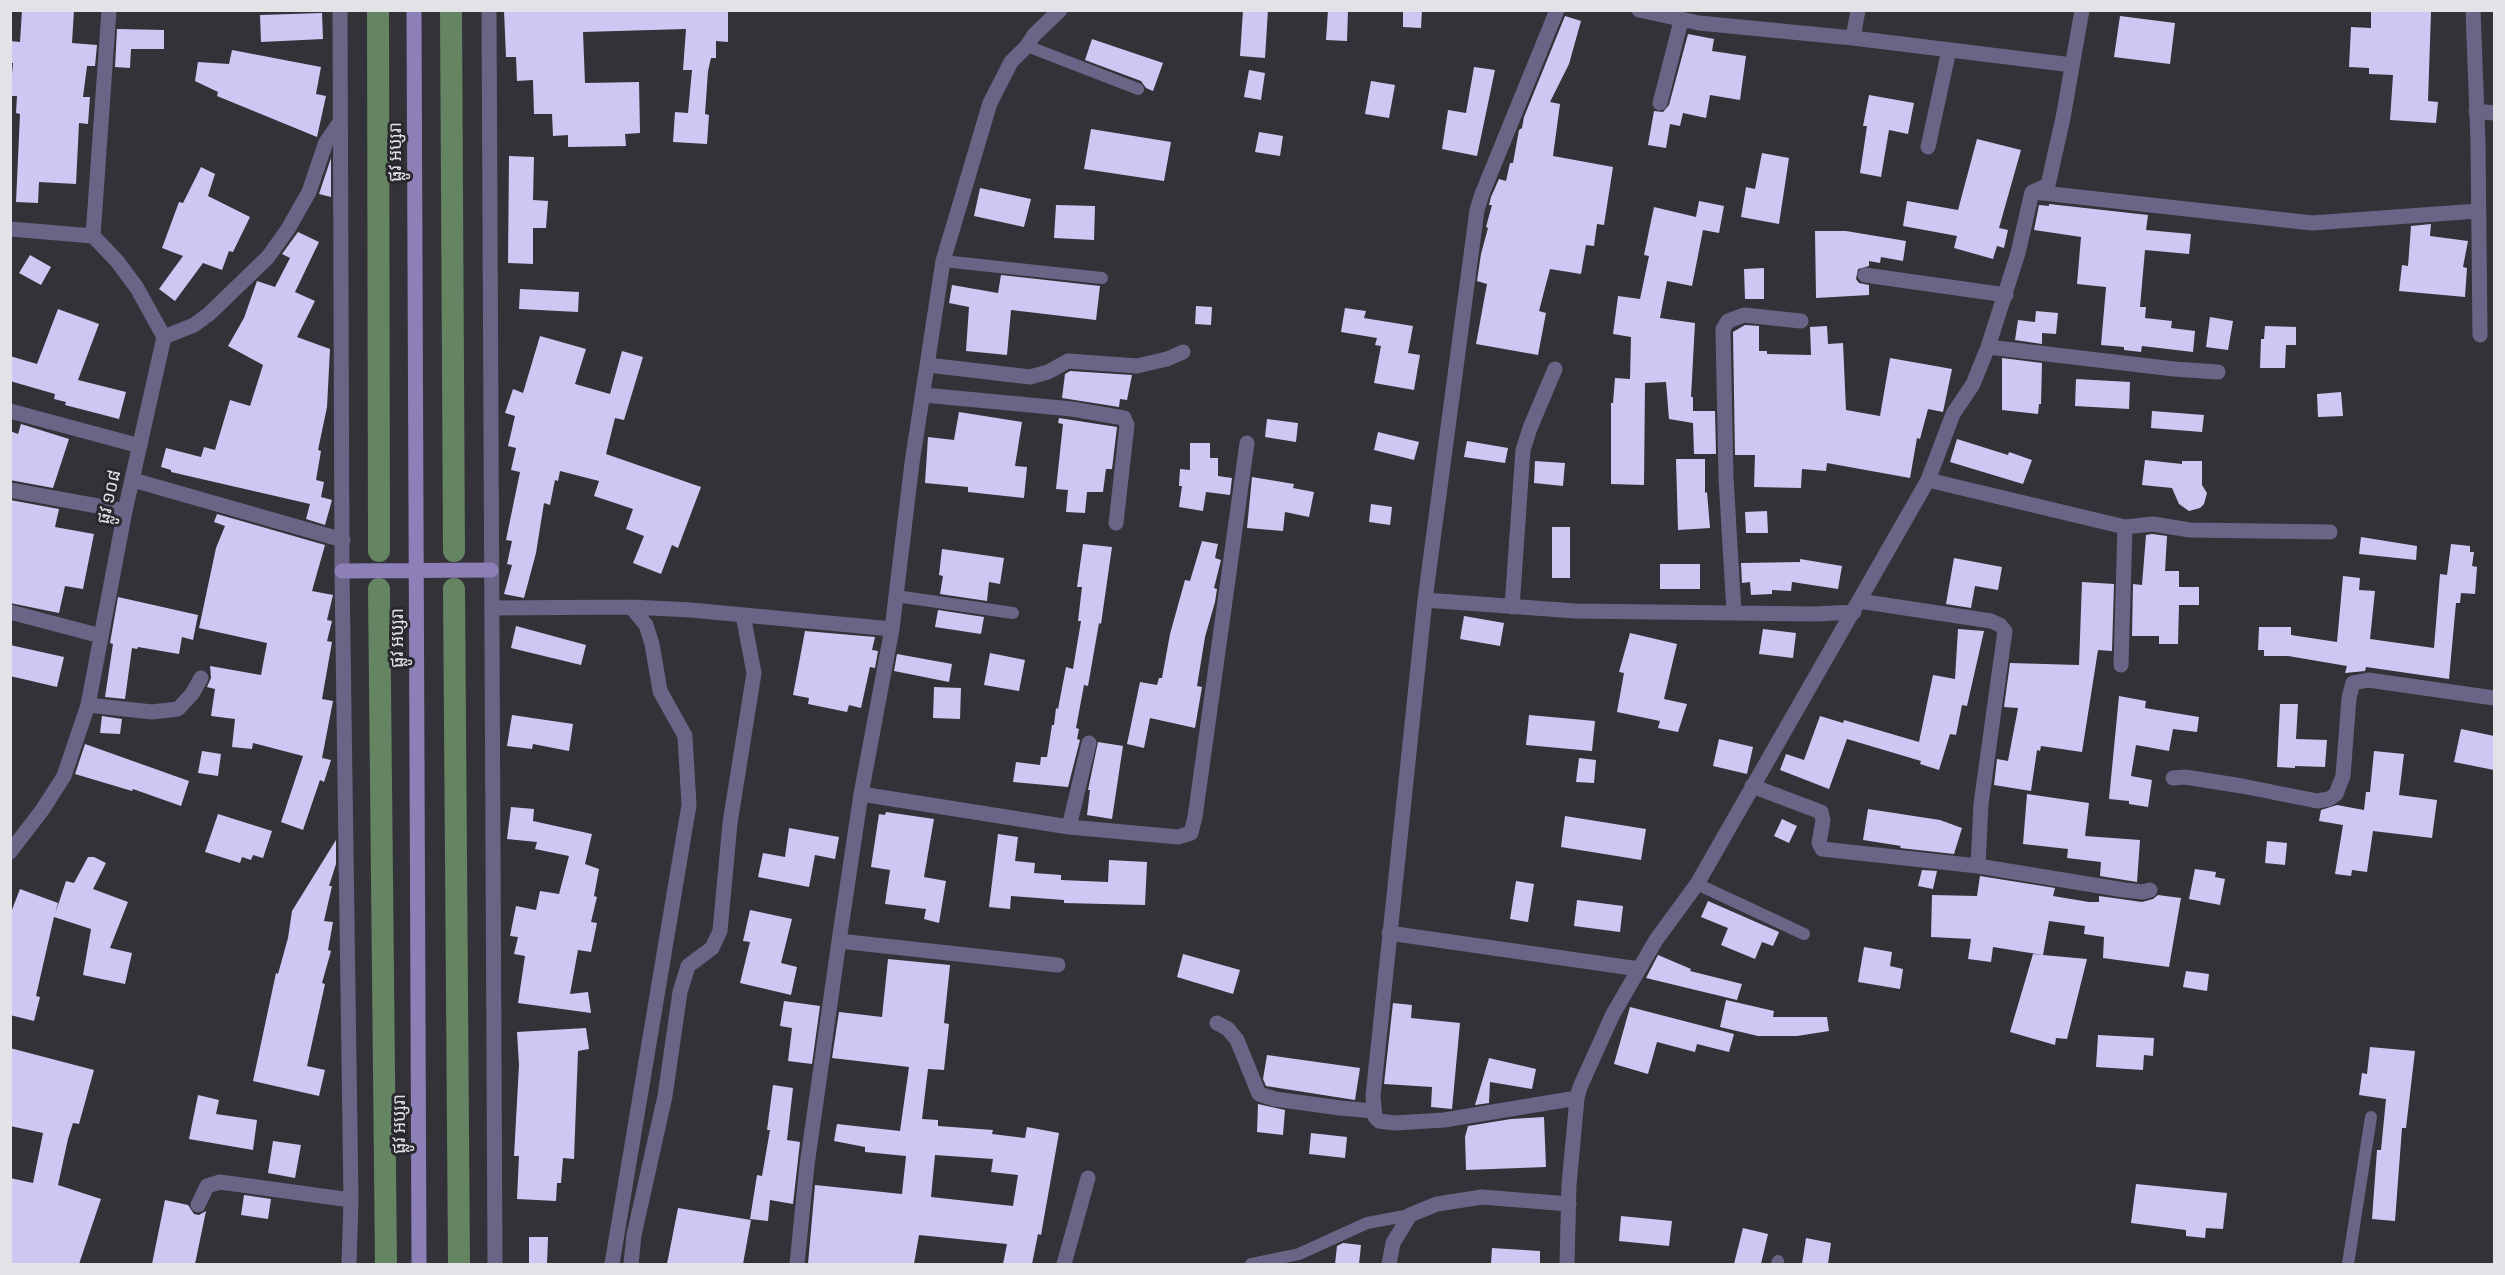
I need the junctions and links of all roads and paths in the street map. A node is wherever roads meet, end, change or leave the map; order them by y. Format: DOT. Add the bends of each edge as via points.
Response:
graph roads {
  1 [pos="109,10"];
  2 [pos="340,10"];
  3 [pos="414,10"];
  4 [pos="489,10"];
  5 [pos="1060,10"];
  6 [pos="1557,10"];
  7 [pos="1639,10"];
  8 [pos="1858,10"];
  9 [pos="2082,10"];
  10 [pos="2473,10"];
  11 [pos="1681,21"];
  12 [pos="1853,38"];
  13 [pos="1027,46"];
  14 [pos="1949,50"];
  15 [pos="2072,65"];
  16 [pos="1138,88"];
  17 [pos="1660,103"];
  18 [pos="2476,111"];
  19 [pos="2494,113"];
  20 [pos="340,122"];
  21 [pos="1928,147"];
  22 [pos="2032,192"];
  23 [pos="2478,211"];
  24 [pos="10,229"];
  25 [pos="93,236"];
  26 [pos="943,261"];
  27 [pos="1865,275"];
  28 [pos="1102,278"];
  29 [pos="2006,295"];
  30 [pos="1801,321"];
  31 [pos="2480,335"];
  32 [pos="164,337"];
  33 [pos="1988,347"];
  34 [pos="1183,352"];
  35 [pos="928,365"];
  36 [pos="1555,369"];
  37 [pos="2218,372"];
  38 [pos="924,395"];
  39 [pos="10,411"];
  40 [pos="1247,443"];
  41 [pos="140,446"];
  42 [pos="133,480"];
  43 [pos="1928,480"];
  44 [pos="10,490"];
  45 [pos="124,511"];
  46 [pos="1116,523"];
  47 [pos="2125,527"];
  48 [pos="2330,532"];
  49 [pos="343,540"];
  50 [pos="491,570"];
  51 [pos="342,571"];
  52 [pos="416,571"];
  53 [pos="896,596"];
  54 [pos="1425,600"];
  55 [pos="631,607"];
  56 [pos="1512,607"];
  57 [pos="1856,607"];
  58 [pos="492,608"];
  59 [pos="10,612"];
  60 [pos="1734,612"];
  61 [pos="1013,613"];
  62 [pos="743,615"];
  63 [pos="892,629"];
  64 [pos="101,636"];
  65 [pos="2121,665"];
  66 [pos="201,678"];
  67 [pos="2494,698"];
  68 [pos="87,705"];
  69 [pos="1089,743"];
  70 [pos="2173,778"];
  71 [pos="1752,786"];
  72 [pos="861,794"];
  73 [pos="1069,827"];
  74 [pos="10,852"];
  75 [pos="1978,866"];
  76 [pos="1697,884"];
  77 [pos="2150,890"];
  78 [pos="1389,933"];
  79 [pos="1804,934"];
  80 [pos="839,941"];
  81 [pos="1058,965"];
  82 [pos="1639,969"];
  83 [pos="1217,1023"];
  84 [pos="1577,1098"];
  85 [pos="1374,1110"];
  86 [pos="2371,1117"];
  87 [pos="1088,1178"];
  88 [pos="351,1200"];
  89 [pos="1569,1204"];
  90 [pos="198,1205"];
  91 [pos="1410,1215"];
  92 [pos="350,1264"];
  93 [pos="419,1264"];
  94 [pos="495,1264"];
  95 [pos="612,1264"];
  96 [pos="631,1264"];
  97 [pos="797,1264"];
  98 [pos="1064,1264"];
  99 [pos="1251,1264"];
  100 [pos="1389,1264"];
  101 [pos="1567,1264"];
  102 [pos="2348,1264"];
  1 -- 25 [label="street"];
  2 -- 20 [label="street"];
  3 -- 52 [label="main road, ផ្លូវ អប្សរា"];
  4 -- 50 [label="street"];
  5 -- 13 [label="street"];
  6 -- 54 [label="street" via="1477,210"];
  7 -- 11 [label="street"];
  8 -- 12 [label="street"];
  9 -- 15 [label="street"];
  10 -- 18 [label="street"];
  11 -- 12 [label="street"];
  11 -- 17 [label="street"];
  12 -- 14 [label="street"];
  13 -- 16 [label="lane"];
  13 -- 26 [label="street" via="1011,62 990,103"];
  14 -- 15 [label="street"];
  14 -- 21 [label="street"];
  15 -- 22 [label="street" via="2048,185"];
  18 -- 19 [label="street"];
  18 -- 23 [label="street"];
  20 -- 32 [label="street" via="326,142 309,192 268,257 209,314"];
  20 -- 49 [label="street"];
  22 -- 23 [label="street" via="2312,223"];
  22 -- 29 [label="street"];
  23 -- 31 [label="street"];
  24 -- 25 [label="street"];
  25 -- 32 [label="street" via="124,270"];
  26 -- 28 [label="lane"];
  26 -- 35 [label="street"];
  27 -- 29 [label="street"];
  29 -- 33 [label="street"];
  30 -- 60 [label="street" via="1744,315 1728,321 1723,329"];
  32 -- 41 [label="street, ផ្លូវ ១០៨"];
  33 -- 37 [label="street"];
  33 -- 43 [label="street" via="1973,384 1953,414"];
  34 -- 35 [label="street" via="1137,366 1068,362 1030,377"];
  35 -- 38 [label="street"];
  36 -- 56 [label="street" via="1523,450"];
  38 -- 46 [label="street" via="1072,409 1124,418"];
  38 -- 53 [label="street"];
  39 -- 41 [label="street"];
  40 -- 73 [label="street" via="1191,833 1178,837"];
  41 -- 42 [label="street, ផ្លូវ ១០៨"];
  42 -- 45 [label="street, ផ្លូវ ១០៨"];
  42 -- 49 [label="street"];
  43 -- 47 [label="street"];
  43 -- 57 [label="street"];
  44 -- 45 [label="street"];
  45 -- 64 [label="street, ផ្លូវ ១០៨"];
  47 -- 48 [label="street" via="2152,524 2190,530"];
  47 -- 65 [label="street"];
  49 -- 51 [label="street"];
  50 -- 52 [label="main road"];
  50 -- 58 [label="street"];
  51 -- 52 [label="main road"];
  51 -- 88 [label="street"];
  52 -- 93 [label="main road, ផ្លូវ អប្សរា"];
  53 -- 61 [label="lane"];
  53 -- 63 [label="street"];
  54 -- 56 [label="street"];
  54 -- 78 [label="street"];
  55 -- 58 [label="street"];
  55 -- 62 [label="street"];
  55 -- 95 [label="street" via="646,626 660,691 685,736 689,805"];
  56 -- 60 [label="street"];
  57 -- 60 [label="street" via="1815,614"];
  57 -- 71 [label="street"];
  57 -- 75 [label="street" via="1991,621 2005,631 1981,804"];
  58 -- 94 [label="street"];
  59 -- 64 [label="street"];
  62 -- 63 [label="street"];
  62 -- 96 [label="street" via="754,673 730,823 720,931 712,948 688,966 680,992 665,1096"];
  63 -- 72 [label="street"];
  64 -- 68 [label="street, ផ្លូវ ១០៨"];
  66 -- 68 [label="street" via="178,709 152,712"];
  67 -- 70 [label="street" via="2368,680 2353,682 2343,776 2336,794 2329,799 2318,801"];
  68 -- 74 [label="street, ផ្លូវ ១០៨" via="64,776"];
  69 -- 73 [label="street"];
  71 -- 75 [label="street" via="1821,813 1822,849"];
  71 -- 76 [label="street"];
  72 -- 73 [label="street"];
  72 -- 80 [label="street"];
  75 -- 77 [label="street" via="2124,890"];
  76 -- 79 [label="lane"];
  76 -- 82 [label="street"];
  78 -- 82 [label="street"];
  78 -- 85 [label="street"];
  80 -- 81 [label="street"];
  80 -- 97 [label="street"];
  82 -- 84 [label="street" via="1613,1014"];
  83 -- 85 [label="street" via="1237,1040 1259,1094"];
  84 -- 85 [label="street" via="1408,1123 1379,1121"];
  84 -- 89 [label="street"];
  86 -- 102 [label="lane"];
  87 -- 98 [label="street"];
  88 -- 90 [label="street" via="220,1182 207,1186"];
  88 -- 92 [label="street"];
  89 -- 91 [label="street" via="1482,1197 1437,1204"];
  89 -- 101 [label="street"];
  91 -- 99 [label="lane" via="1366,1223 1299,1254"];
  91 -- 100 [label="street" via="1393,1243"];
}
